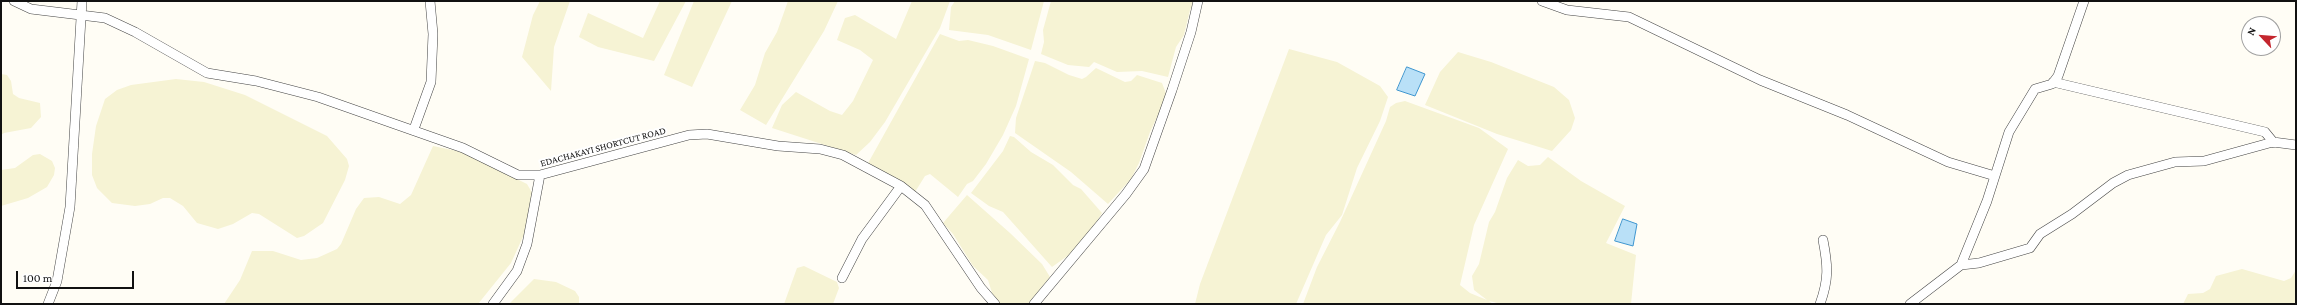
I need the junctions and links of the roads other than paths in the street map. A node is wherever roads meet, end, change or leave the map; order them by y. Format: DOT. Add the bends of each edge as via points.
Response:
graph roads {
  1 [pos="14,1"];
  2 [pos="82,1"];
  3 [pos="430,1"];
  4 [pos="1198,1"];
  5 [pos="1542,1"];
  6 [pos="2084,1"];
  7 [pos="80,14"];
  8 [pos="2053,82"];
  9 [pos="414,129"];
  10 [pos="2274,142"];
  11 [pos="2296,145"];
  12 [pos="540,175"];
  13 [pos="1995,176"];
  14 [pos="901,186"];
  15 [pos="1823,240"];
  16 [pos="1961,265"];
  17 [pos="842,278"];
  18 [pos="48,304"];
  19 [pos="493,304"];
  20 [pos="995,304"];
  21 [pos="1034,304"];
  22 [pos="1820,304"];
  23 [pos="1910,304"];
  1 -- 7 [label="street, EDACHAKAYI SHORTCUT ROAD" via="31,9"];
  2 -- 7 [label="street"];
  3 -- 9 [label="street" via="433,34 431,82"];
  4 -- 21 [label="street" via="1191,32 1144,169"];
  5 -- 13 [label="street" via="1566,10 1630,17 1760,80 1847,115 1948,162"];
  6 -- 8 [label="street" via="2061,71"];
  7 -- 9 [label="street, EDACHAKAYI SHORTCUT ROAD" via="105,18 206,72 318,97"];
  7 -- 18 [label="street" via="70,207 58,281"];
  8 -- 10 [label="street" via="2265,132"];
  8 -- 13 [label="street" via="2035,90 2026,102 2009,132"];
  9 -- 12 [label="street, EDACHAKAYI SHORTCUT ROAD" via="463,148 518,175"];
  10 -- 11 [label="street"];
  10 -- 16 [label="street" via="2204,161 2175,162 2128,175 2040,234 2030,248 1979,263"];
  12 -- 14 [label="street, EDACHAKAYI SHORTCUT ROAD" via="689,136 707,134 778,146 820,149 842,155"];
  12 -- 19 [label="street" via="527,244 517,271"];
  13 -- 16 [label="street"];
  14 -- 17 [label="street" via="862,240"];
  14 -- 20 [label="street, EDACHAKAYI SHORTCUT ROAD" via="925,205 981,288"];
  15 -- 22 [label="street" via="1828,262 1828,278"];
  16 -- 23 [label="street"];
}
